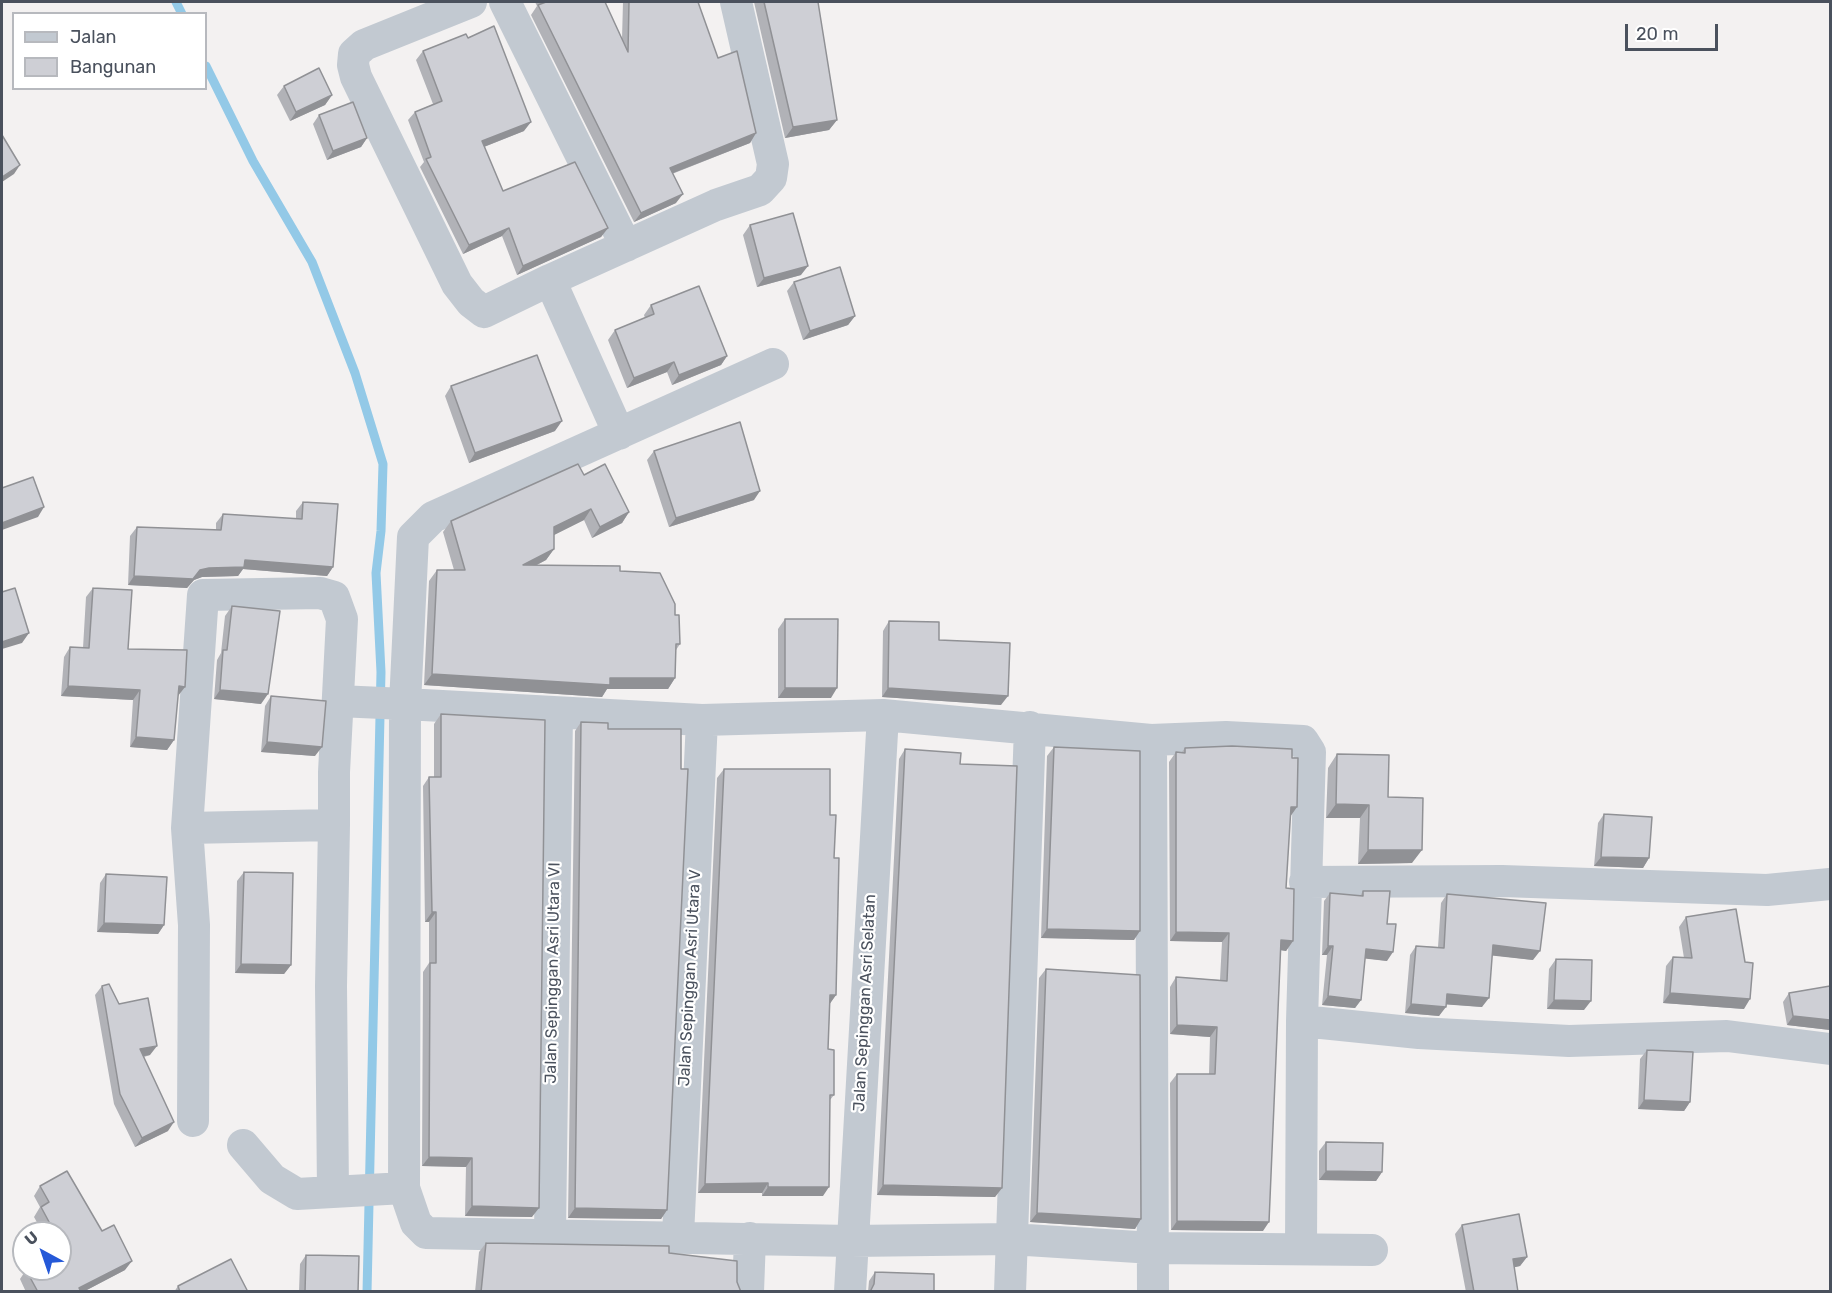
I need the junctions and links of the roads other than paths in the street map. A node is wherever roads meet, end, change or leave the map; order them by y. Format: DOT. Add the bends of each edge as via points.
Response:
graph roads {
  1 [pos="471,2"];
  2 [pos="505,2"];
  3 [pos="736,2"];
  4 [pos="626,246"];
  5 [pos="550,280"];
  6 [pos="773,364"];
  7 [pos="619,434"];
  8 [pos="342,702"];
  9 [pos="403,704"];
  10 [pos="557,712"];
  11 [pos="883,715"];
  12 [pos="702,720"];
  13 [pos="1030,727"];
  14 [pos="1151,740"];
  15 [pos="334,825"];
  16 [pos="187,828"];
  17 [pos="1305,882"];
  18 [pos="1830,884"];
  19 [pos="1302,1021"];
  20 [pos="1830,1048"];
  21 [pos="193,1121"];
  22 [pos="243,1144"];
  23 [pos="404,1188"];
  24 [pos="333,1192"];
  25 [pos="550,1234"];
  26 [pos="678,1236"];
  27 [pos="750,1238"];
  28 [pos="1011,1239"];
  29 [pos="851,1241"];
  30 [pos="1153,1248"];
  31 [pos="1301,1249"];
  32 [pos="1372,1250"];
  33 [pos="748,1292"];
  34 [pos="850,1292"];
  35 [pos="1010,1292"];
  36 [pos="1153,1292"];
  1 -- 5 [label="street" via="364,45 354,54 352,64 457,284 471,302 484,312"];
  2 -- 4 [label="street"];
  3 -- 4 [label="street" via="774,164 771,178 760,190 716,205"];
  4 -- 5 [label="street"];
  5 -- 7 [label="street"];
  6 -- 7 [label="street"];
  7 -- 9 [label="street" via="432,517 413,537"];
  8 -- 9 [label="street"];
  8 -- 15 [label="street" via="334,772"];
  8 -- 16 [label="street" via="342,619 334,597 320,593 203,595"];
  9 -- 10 [label="street"];
  9 -- 23 [label="street"];
  10 -- 12 [label="street"];
  10 -- 25 [label="street, Jalan Sepinggan Asri Utara VI"];
  11 -- 12 [label="street"];
  11 -- 13 [label="street"];
  11 -- 29 [label="street, Jalan Sepinggan Asri Selatan"];
  12 -- 26 [label="street, Jalan Sepinggan Asri Utara V"];
  13 -- 14 [label="street"];
  13 -- 28 [label="street"];
  14 -- 17 [label="street" via="1226,737 1304,741 1310,752"];
  14 -- 30 [label="street"];
  15 -- 16 [label="street"];
  15 -- 24 [label="street"];
  16 -- 21 [label="street" via="194,925"];
  17 -- 18 [label="street" via="1502,881 1767,890"];
  17 -- 19 [label="street"];
  19 -- 20 [label="street" via="1419,1033 1569,1041 1727,1036"];
  19 -- 31 [label="street"];
  22 -- 24 [label="street" via="285,1189 297,1194"];
  23 -- 24 [label="street"];
  23 -- 25 [label="street" via="416,1223 426,1233"];
  25 -- 26 [label="street"];
  26 -- 27 [label="street"];
  27 -- 29 [label="street"];
  27 -- 33 [label="street"];
  28 -- 29 [label="street"];
  28 -- 30 [label="street"];
  28 -- 35 [label="street"];
  29 -- 34 [label="street, Jalan Sepinggan Asri Selatan"];
  30 -- 31 [label="street"];
  30 -- 36 [label="street"];
  31 -- 32 [label="street"];
}
